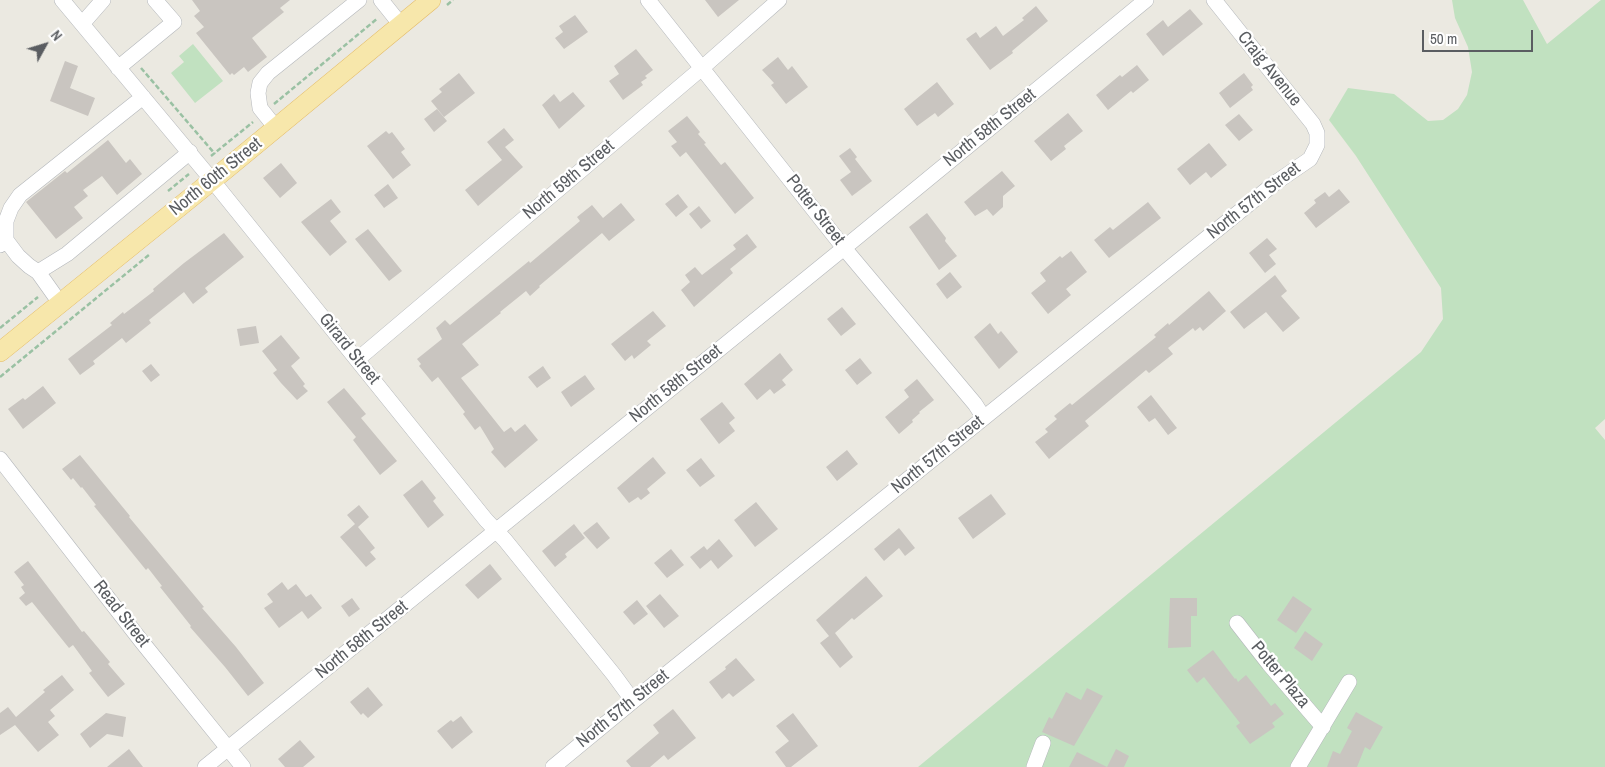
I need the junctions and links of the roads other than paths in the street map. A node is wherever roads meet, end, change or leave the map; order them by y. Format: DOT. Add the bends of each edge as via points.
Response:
graph roads {
  1 [pos="62,0"];
  2 [pos="103,0"];
  3 [pos="156,0"];
  4 [pos="359,0"];
  5 [pos="381,0"];
  6 [pos="431,0"];
  7 [pos="648,0"];
  8 [pos="779,0"];
  9 [pos="1146,0"];
  10 [pos="1214,0"];
  11 [pos="82,24"];
  12 [pos="401,25"];
  13 [pos="118,68"];
  14 [pos="702,68"];
  15 [pos="143,97"];
  16 [pos="276,128"];
  17 [pos="1318,140"];
  18 [pos="190,152"];
  19 [pos="212,180"];
  20 [pos="3,242"];
  21 [pos="844,248"];
  22 [pos="38,272"];
  23 [pos="60,303"];
  24 [pos="0,352"];
  25 [pos="358,360"];
  26 [pos="984,418"];
  27 [pos="0,459"];
  28 [pos="496,531"];
  29 [pos="1237,623"];
  30 [pos="1349,682"];
  31 [pos="633,701"];
  32 [pos="1323,727"];
  33 [pos="1043,743"];
  34 [pos="228,749"];
  35 [pos="205,767"];
  36 [pos="243,767"];
  37 [pos="553,767"];
  38 [pos="1034,767"];
  39 [pos="1298,767"];
  1 -- 11 [label="street, Girard Street"];
  2 -- 11 [label="street"];
  3 -- 13 [label="street" via="174,22"];
  4 -- 16 [label="street" via="260,83 258,102"];
  5 -- 12 [label="street"];
  6 -- 12 [label="main road, North 60th Street"];
  7 -- 14 [label="street, Potter Street"];
  8 -- 14 [label="street, North 59th Street"];
  9 -- 21 [label="street, North 58th Street"];
  10 -- 17 [label="street, Craig Avenue" via="1313,124"];
  11 -- 13 [label="street, Girard Street"];
  12 -- 16 [label="main road, North 60th Street"];
  13 -- 15 [label="street, Girard Street"];
  14 -- 21 [label="street, Potter Street"];
  14 -- 25 [label="street, North 59th Street"];
  15 -- 18 [label="street, Girard Street"];
  15 -- 20 [label="street" via="20,195 6,221"];
  16 -- 19 [label="main road, North 60th Street"];
  17 -- 26 [label="street, North 57th Street" via="1310,159 1267,189"];
  18 -- 19 [label="street, Girard Street"];
  18 -- 22 [label="street" via="66,254"];
  19 -- 23 [label="main road, North 60th Street"];
  19 -- 25 [label="street, Girard Street"];
  20 -- 22 [label="street"];
  21 -- 26 [label="street, Potter Street"];
  21 -- 28 [label="street, North 58th Street"];
  22 -- 23 [label="street"];
  23 -- 24 [label="main road, North 60th Street"];
  25 -- 28 [label="street, Girard Street"];
  26 -- 31 [label="street, North 57th Street"];
  27 -- 34 [label="street, Read Street"];
  28 -- 31 [label="street, Girard Street"];
  28 -- 34 [label="street, North 58th Street"];
  29 -- 32 [label="street, Potter Plaza"];
  30 -- 32 [label="street"];
  31 -- 37 [label="street, North 57th Street"];
  32 -- 39 [label="street"];
  33 -- 38 [label="street"];
  34 -- 35 [label="street, North 58th Street"];
  34 -- 36 [label="street, Read Street"];
}
